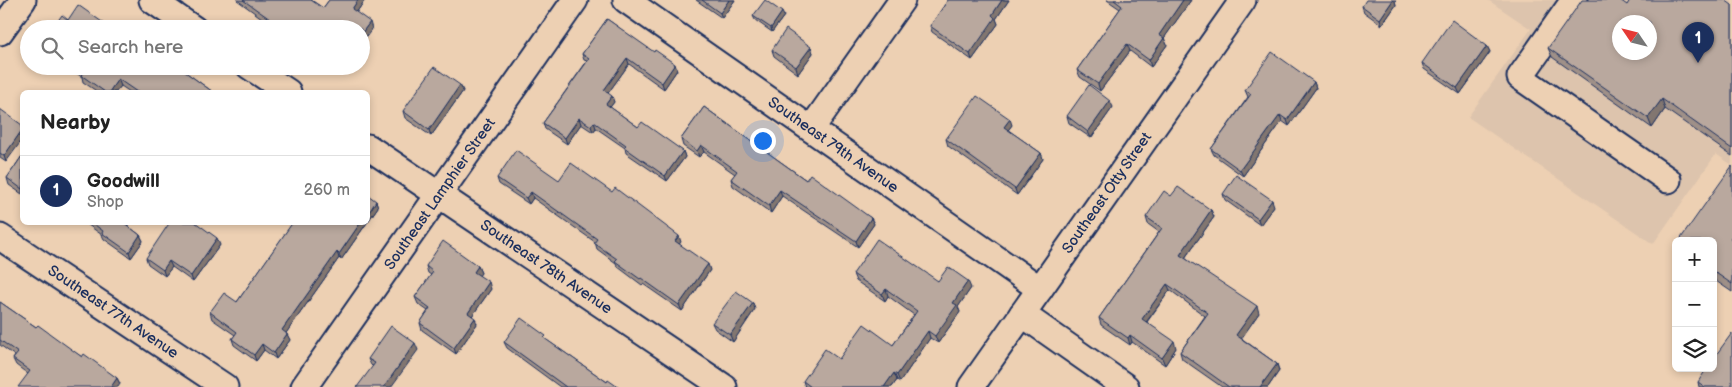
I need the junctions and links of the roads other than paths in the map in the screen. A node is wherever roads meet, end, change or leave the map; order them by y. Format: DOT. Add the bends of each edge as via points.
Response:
graph roads {
  1 [pos="23,0"];
  2 [pos="152,0"];
  3 [pos="575,0"];
  4 [pos="626,0"];
  5 [pos="902,0"];
  6 [pos="1244,0"];
  7 [pos="1574,0"];
  8 [pos="181,20"];
  9 [pos="0,32"];
  10 [pos="262,75"];
  11 [pos="285,90"];
  12 [pos="811,130"];
  13 [pos="370,148"];
  14 [pos="1668,180"];
  15 [pos="439,195"];
  16 [pos="0,237"];
  17 [pos="1040,289"];
  18 [pos="1022,314"];
  19 [pos="225,387"];
  20 [pos="304,387"];
  21 [pos="724,387"];
  22 [pos="971,387"];
  23 [pos="1126,387"];
  1 -- 9 [label="street"];
  2 -- 8 [label="street"];
  3 -- 15 [label="street, Southeast Lamphier Street"];
  4 -- 12 [label="street, Southeast 79th Avenue"];
  5 -- 12 [label="street"];
  6 -- 17 [label="street, Southeast Otty Street"];
  7 -- 14 [label="street" via="1520,77"];
  10 -- 11 [label="street"];
  12 -- 17 [label="street, Southeast 79th Avenue"];
  13 -- 15 [label="street, Southeast 78th Avenue"];
  15 -- 20 [label="street, Southeast Lamphier Street"];
  15 -- 21 [label="street, Southeast 78th Avenue"];
  16 -- 19 [label="street, Southeast 77th Avenue"];
  17 -- 18 [label="street, Southeast Otty Street"];
  18 -- 22 [label="street, Southeast Otty Street"];
  18 -- 23 [label="street"];
}
